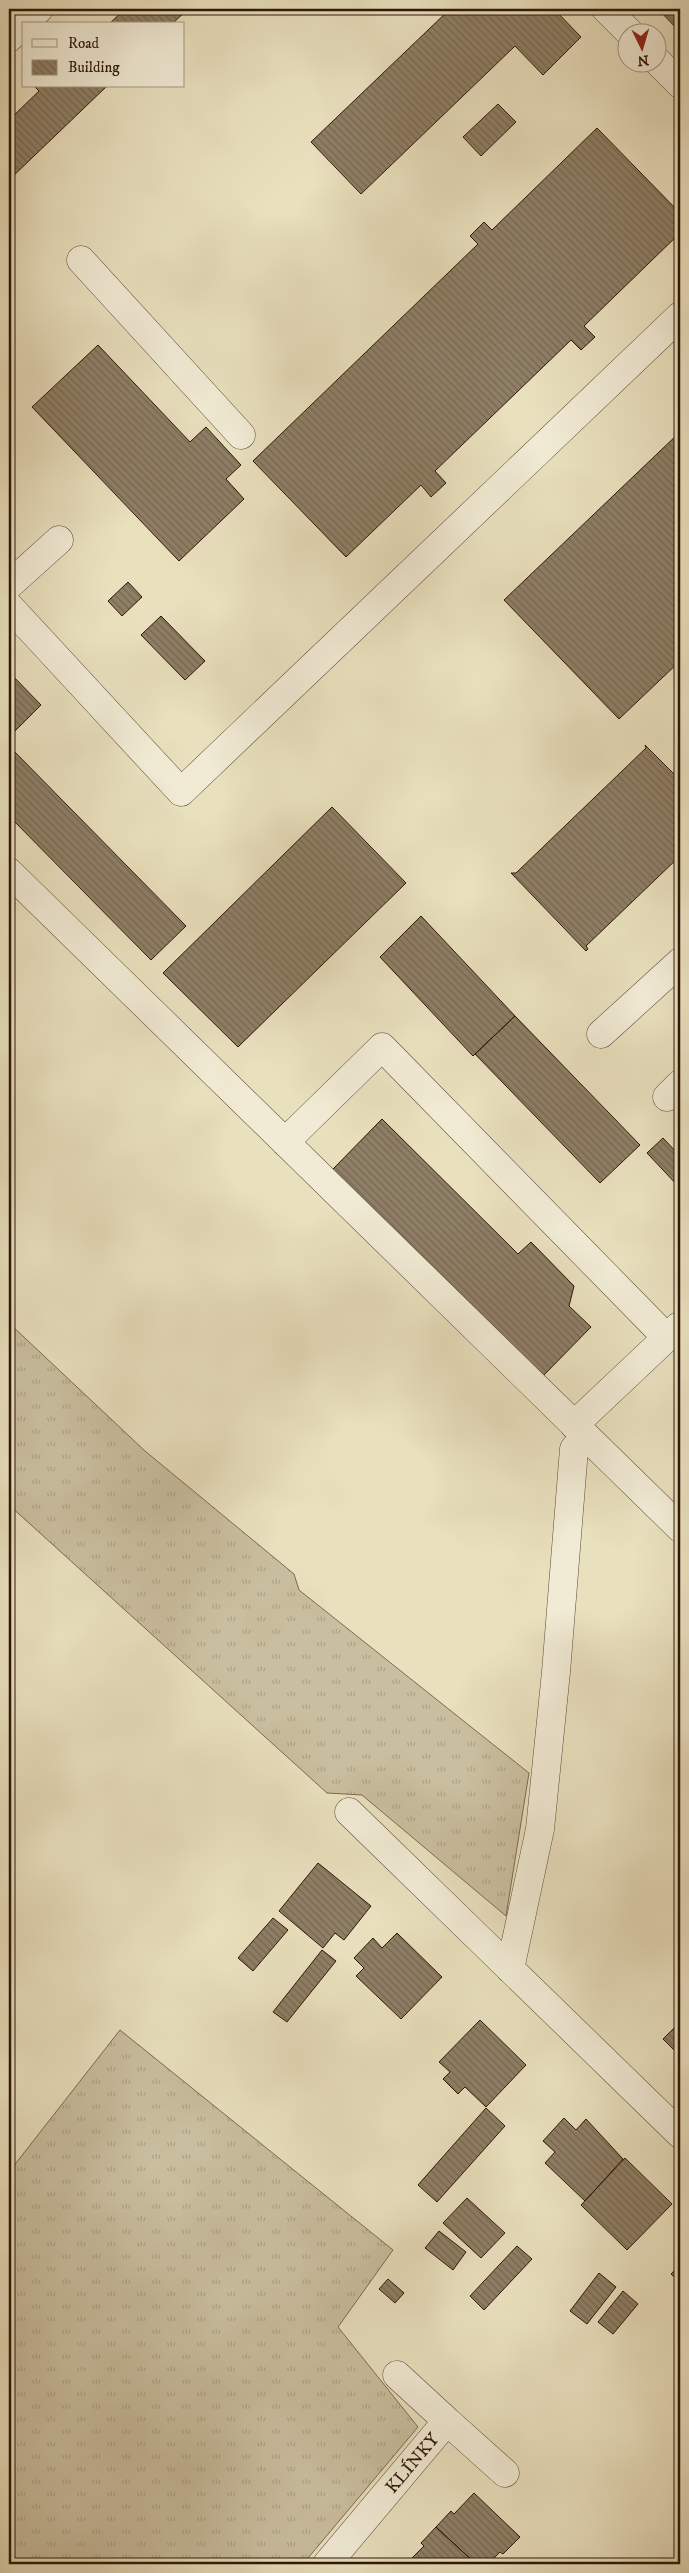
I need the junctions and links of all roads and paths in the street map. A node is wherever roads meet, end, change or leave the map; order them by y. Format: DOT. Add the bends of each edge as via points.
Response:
graph roads {
  1 [pos="38,9"];
  2 [pos="606,9"];
  3 [pos="25,22"];
  4 [pos="619,22"];
  5 [pos="22,25"];
  6 [pos="9,38"];
  7 [pos="666,70"];
  8 [pos="680,84"];
  9 [pos="81,260"];
  10 [pos="680,316"];
  11 [pos="241,435"];
  12 [pos="59,540"];
  13 [pos="9,585"];
  14 [pos="9,606"];
  15 [pos="9,872"];
  16 [pos="680,962"];
  17 [pos="601,1034"];
  18 [pos="285,1142"];
  19 [pos="673,1331"];
  20 [pos="579,1430"];
  21 [pos="680,1528"];
  22 [pos="349,1812"];
  23 [pos="510,1969"];
  24 [pos="680,2134"];
  25 [pos="398,2375"];
  26 [pos="447,2421"];
  27 [pos="505,2473"];
  28 [pos="327,2564"];
  1 -- 3 [label="street"];
  2 -- 4 [label="street"];
  5 -- 6 [label="street"];
  7 -- 8 [label="street"];
  9 -- 11 [label="street"];
  10 -- 14 [label="street" via="182,792"];
  12 -- 13 [label="street"];
  15 -- 18 [label="street"];
  16 -- 17 [label="street"];
  18 -- 19 [label="street" via="382,1047"];
  18 -- 20 [label="street"];
  19 -- 20 [label="street"];
  20 -- 21 [label="street"];
  20 -- 23 [label="street" via="574,1449 540,1829"];
  22 -- 23 [label="street"];
  23 -- 24 [label="street"];
  25 -- 26 [label="street"];
  26 -- 27 [label="street, KLÍNKY"];
  26 -- 28 [label="street, KLÍNKY"];
}
